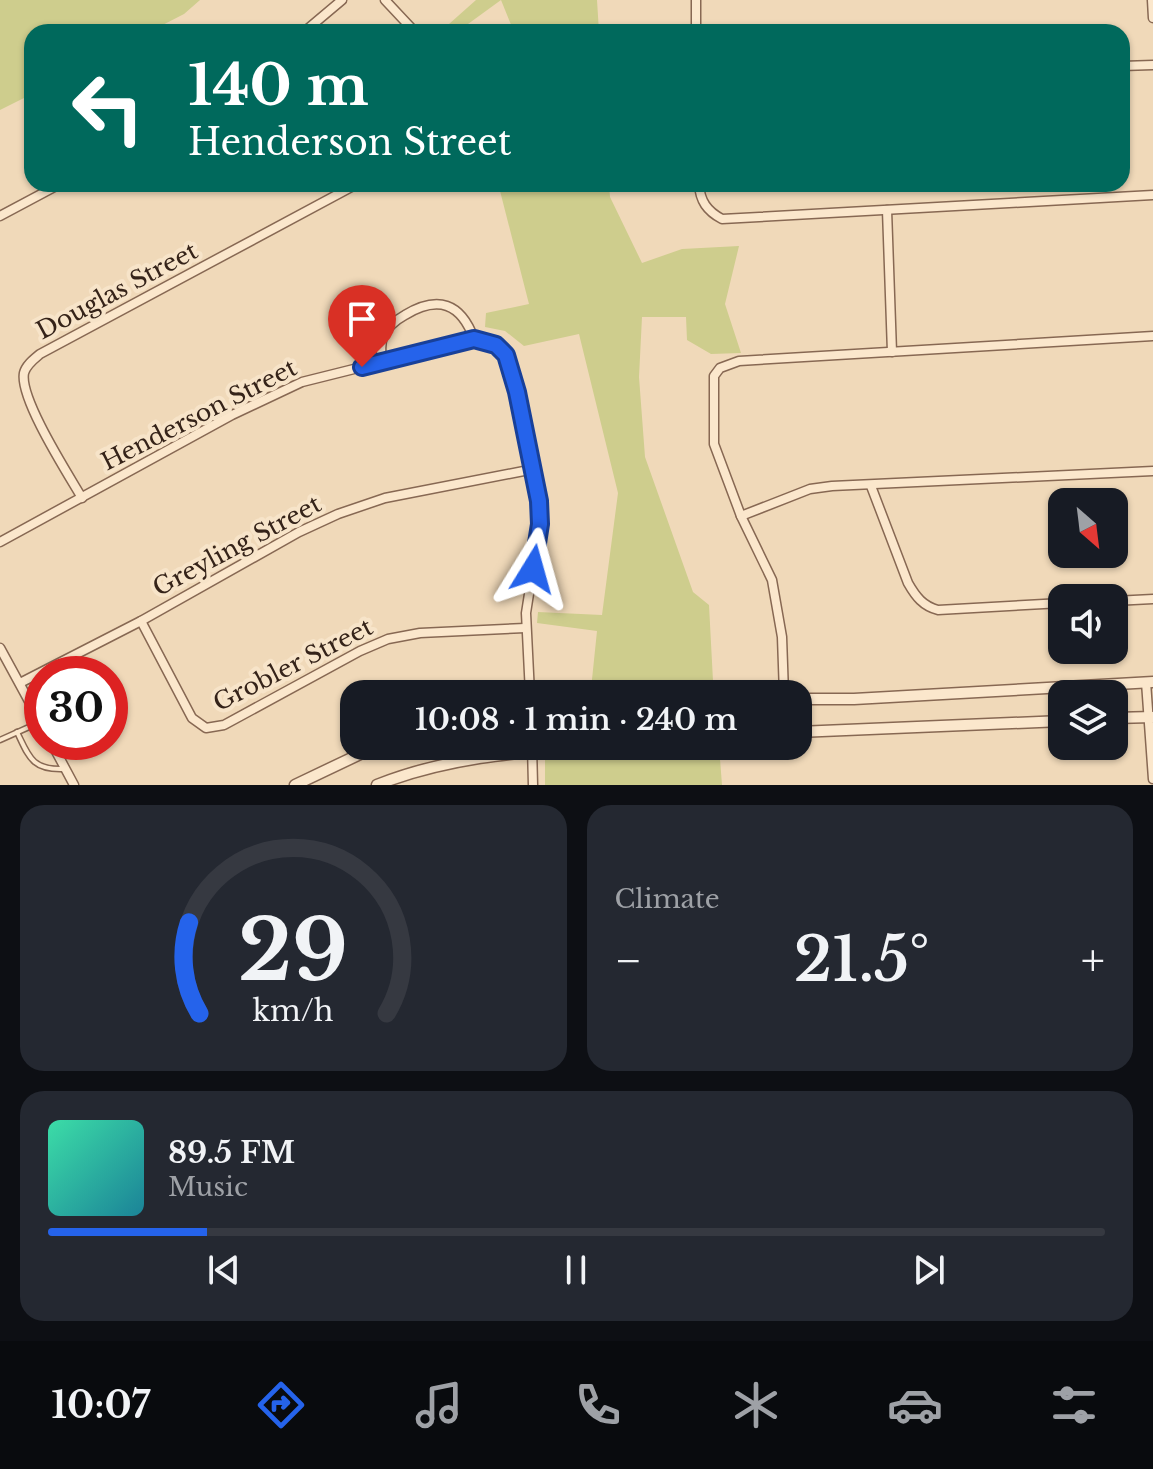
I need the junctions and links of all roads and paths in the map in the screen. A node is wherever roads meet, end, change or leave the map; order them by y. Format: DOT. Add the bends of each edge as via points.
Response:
graph roads {
  1 [pos="342,0"];
  2 [pos="385,0"];
  3 [pos="696,0"];
  4 [pos="1152,0"];
  5 [pos="1153,18"];
  6 [pos="314,24"];
  7 [pos="408,24"];
  8 [pos="696,24"];
  9 [pos="1153,65"];
  10 [pos="1130,66"];
  11 [pos="45,192"];
  12 [pos="342,192"];
  13 [pos="700,192"];
  14 [pos="1153,195"];
  15 [pos="887,210"];
  16 [pos="0,216"];
  17 [pos="1153,336"];
  18 [pos="474,339"];
  19 [pos="892,352"];
  20 [pos="382,362"];
  21 [pos="534,469"];
  22 [pos="1153,471"];
  23 [pos="871,486"];
  24 [pos="82,498"];
  25 [pos="741,516"];
  26 [pos="0,542"];
  27 [pos="1153,599"];
  28 [pos="1128,600"];
  29 [pos="1048,604"];
  30 [pos="141,621"];
  31 [pos="525,628"];
  32 [pos="0,648"];
  33 [pos="529,680"];
  34 [pos="784,680"];
  35 [pos="1150,682"];
  36 [pos="20,683"];
  37 [pos="24,691"];
  38 [pos="812,699"];
  39 [pos="1151,717"];
  40 [pos="1128,718"];
  41 [pos="1048,722"];
  42 [pos="24,729"];
  43 [pos="812,731"];
  44 [pos="17,732"];
  45 [pos="0,740"];
  46 [pos="60,760"];
  47 [pos="348,760"];
  48 [pos="458,760"];
  49 [pos="532,760"];
  50 [pos="65,769"];
  51 [pos="1153,779"];
  52 [pos="74,785"];
  53 [pos="295,785"];
  54 [pos="377,785"];
  55 [pos="533,785"];
  1 -- 6 [label="street"];
  2 -- 7 [label="street"];
  3 -- 8 [label="street"];
  4 -- 5 [label="street"];
  9 -- 10 [label="street"];
  11 -- 16 [label="street"];
  12 -- 24 [label="street, Douglas Street" via="29,363 24,374 29,402"];
  13 -- 15 [label="street" via="704,205 722,219"];
  14 -- 15 [label="street"];
  15 -- 19 [label="street"];
  17 -- 19 [label="street"];
  18 -- 20 [label="street, Henderson Street"];
  18 -- 20 [label="street" via="454,309 427,305 384,333"];
  18 -- 21 [label="street" via="496,345 506,355"];
  19 -- 25 [label="street" via="739,361 720,368 713,387 714,444"];
  20 -- 24 [label="street, Henderson Street" via="302,382"];
  21 -- 30 [label="street, Greyling Street" via="385,498 338,514"];
  21 -- 31 [label="street" via="540,524"];
  22 -- 23 [label="street"];
  23 -- 25 [label="street" via="810,489"];
  23 -- 29 [label="street" via="908,583 924,605 938,610"];
  24 -- 26 [label="street, Henderson Street"];
  25 -- 34 [label="street" via="772,580"];
  27 -- 28 [label="street"];
  30 -- 31 [label="street, Grobler Street" via="192,718 206,728 224,725 388,639"];
  30 -- 36 [label="street, Greyling Street"];
  31 -- 33 [label="street"];
  32 -- 36 [label="street"];
  35 -- 38 [label="street"];
  35 -- 39 [label="street"];
  36 -- 37 [label="street"];
  39 -- 40 [label="street"];
  39 -- 51 [label="street"];
  41 -- 43 [label="street"];
  42 -- 44 [label="lane"];
  44 -- 45 [label="lane"];
  44 -- 50 [label="lane" via="34,763"];
  46 -- 50 [label="street"];
  47 -- 53 [label="street"];
  48 -- 54 [label="street"];
  49 -- 55 [label="street"];
  50 -- 52 [label="street"];
}
